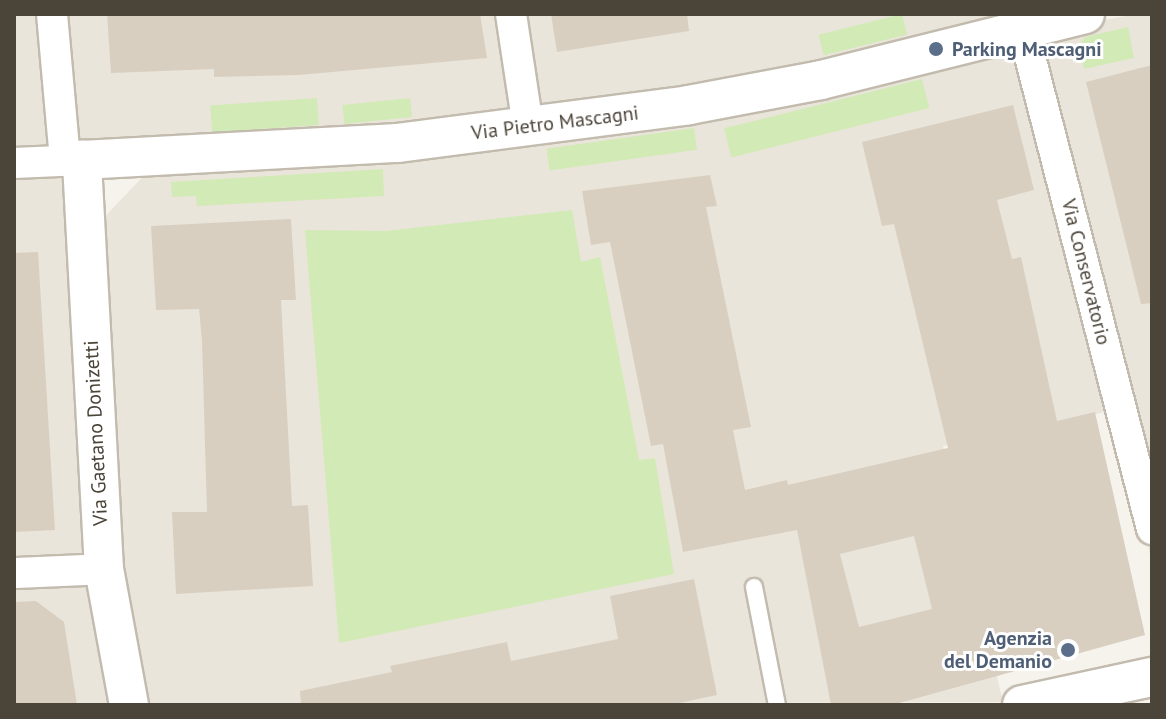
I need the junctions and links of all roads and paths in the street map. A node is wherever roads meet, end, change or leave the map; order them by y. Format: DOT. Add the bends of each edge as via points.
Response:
graph roads {
  1 [pos="52,14"];
  2 [pos="511,14"];
  3 [pos="1085,14"];
  4 [pos="1021,22"];
  5 [pos="528,127"];
  6 [pos="73,160"];
  7 [pos="14,163"];
  8 [pos="1152,529"];
  9 [pos="104,569"];
  10 [pos="14,573"];
  11 [pos="754,587"];
  12 [pos="1152,677"];
  13 [pos="129,705"];
  14 [pos="777,705"];
  15 [pos="1022,705"];
  1 -- 6 [label="street, Via Gaetano Donizetti"];
  2 -- 5 [label="street"];
  3 -- 4 [label="street, Via Pietro Mascagni"];
  4 -- 5 [label="street, Via Pietro Mascagni" via="821,80"];
  4 -- 8 [label="street, Via Conservatorio"];
  5 -- 6 [label="street, Via Pietro Mascagni" via="398,143"];
  6 -- 7 [label="street, Via Pietro Mascagni"];
  6 -- 9 [label="street, Via Gaetano Donizetti"];
  9 -- 10 [label="street"];
  9 -- 13 [label="street, Via Gaetano Donizetti"];
  11 -- 14 [label="lane"];
  12 -- 15 [label="street"];
}
